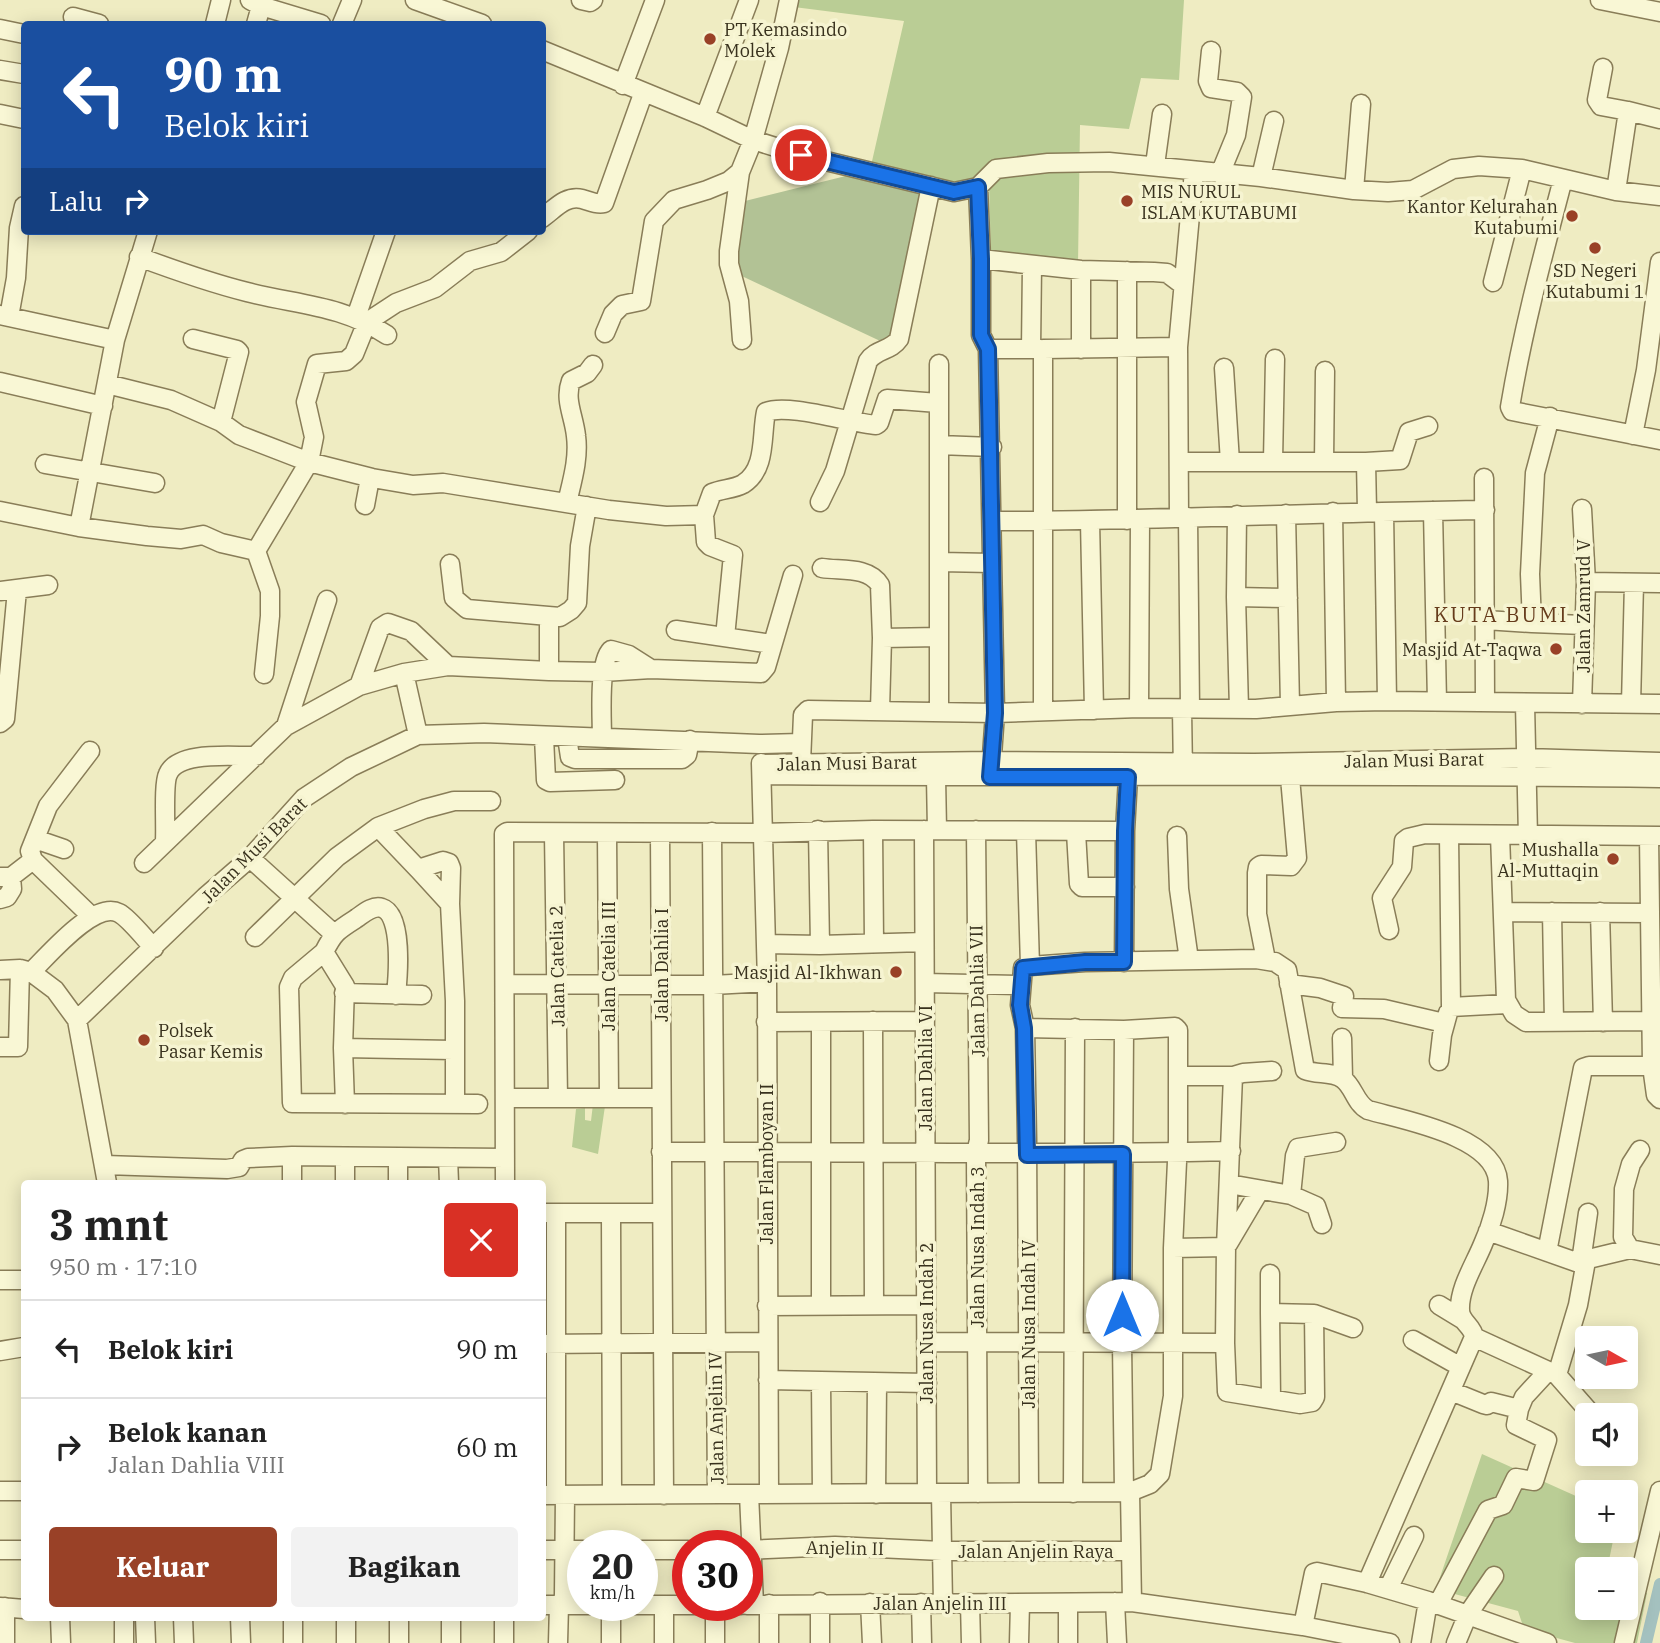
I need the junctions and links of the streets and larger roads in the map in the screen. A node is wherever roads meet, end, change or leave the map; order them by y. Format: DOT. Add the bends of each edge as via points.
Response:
graph roads {
  1 [pos="221,0"];
  2 [pos="352,0"];
  3 [pos="415,0"];
  4 [pos="581,0"];
  5 [pos="593,0"];
  6 [pos="655,0"];
  7 [pos="749,0"];
  8 [pos="789,0"];
  9 [pos="1600,0"];
  10 [pos="256,3"];
  11 [pos="1658,8"];
  12 [pos="73,14"];
  13 [pos="91,21"];
  14 [pos="216,21"];
  15 [pos="256,21"];
  16 [pos="308,21"];
  17 [pos="343,21"];
  18 [pos="468,21"];
  19 [pos="0,29"];
  20 [pos="21,33"];
  21 [pos="1211,51"];
  22 [pos="546,52"];
  23 [pos="1603,68"];
  24 [pos="0,70"];
  25 [pos="21,74"];
  26 [pos="623,85"];
  27 [pos="643,94"];
  28 [pos="1361,104"];
  29 [pos="1628,111"];
  30 [pos="0,114"];
  31 [pos="1162,114"];
  32 [pos="705,117"];
  33 [pos="21,118"];
  34 [pos="1660,119"];
  35 [pos="1274,121"];
  36 [pos="753,140"];
  37 [pos="1154,165"];
  38 [pos="1522,169"];
  39 [pos="1194,171"];
  40 [pos="740,172"];
  41 [pos="1220,174"];
  42 [pos="1261,177"];
  43 [pos="1563,179"];
  44 [pos="931,186"];
  45 [pos="978,187"];
  46 [pos="1354,190"];
  47 [pos="1616,191"];
  48 [pos="1660,196"];
  49 [pos="546,215"];
  50 [pos="21,219"];
  51 [pos="147,235"];
  52 [pos="385,235"];
  53 [pos="522,235"];
  54 [pos="139,257"];
  55 [pos="981,259"];
  56 [pos="1660,262"];
  57 [pos="1032,265"];
  58 [pos="1082,270"];
  59 [pos="1127,271"];
  60 [pos="1493,282"];
  61 [pos="1183,285"];
  62 [pos="4,316"];
  63 [pos="361,319"];
  64 [pos="605,333"];
  65 [pos="387,335"];
  66 [pos="193,339"];
  67 [pos="115,340"];
  68 [pos="742,340"];
  69 [pos="1178,347"];
  70 [pos="988,349"];
  71 [pos="1037,349"];
  72 [pos="1081,349"];
  73 [pos="1128,349"];
  74 [pos="1275,359"];
  75 [pos="593,365"];
  76 [pos="939,365"];
  77 [pos="1224,368"];
  78 [pos="1325,372"];
  79 [pos="0,382"];
  80 [pos="107,384"];
  81 [pos="938,403"];
  82 [pos="103,406"];
  83 [pos="1550,417"];
  84 [pos="850,419"];
  85 [pos="221,422"];
  86 [pos="1428,426"];
  87 [pos="1633,435"];
  88 [pos="1660,440"];
  89 [pos="939,445"];
  90 [pos="992,447"];
  91 [pos="1273,461"];
  92 [pos="1366,461"];
  93 [pos="309,462"];
  94 [pos="1180,462"];
  95 [pos="1230,462"];
  96 [pos="1324,462"];
  97 [pos="45,464"];
  98 [pos="90,471"];
  99 [pos="370,478"];
  100 [pos="1484,478"];
  101 [pos="155,483"];
  102 [pos="820,502"];
  103 [pos="567,503"];
  104 [pos="365,505"];
  105 [pos="587,506"];
  106 [pos="1583,509"];
  107 [pos="1485,510"];
  108 [pos="0,511"];
  109 [pos="1433,511"];
  110 [pos="1334,512"];
  111 [pos="1375,512"];
  112 [pos="704,514"];
  113 [pos="1286,514"];
  114 [pos="1237,515"];
  115 [pos="1183,518"];
  116 [pos="1134,520"];
  117 [pos="993,521"];
  118 [pos="1043,521"];
  119 [pos="1090,521"];
  120 [pos="79,527"];
  121 [pos="256,551"];
  122 [pos="940,562"];
  123 [pos="992,563"];
  124 [pos="450,564"];
  125 [pos="822,568"];
  126 [pos="793,575"];
  127 [pos="1586,582"];
  128 [pos="1634,583"];
  129 [pos="1660,583"];
  130 [pos="48,585"];
  131 [pos="9,590"];
  132 [pos="1236,597"];
  133 [pos="1288,598"];
  134 [pos="327,600"];
  135 [pos="549,616"];
  136 [pos="1485,620"];
  137 [pos="1532,623"];
  138 [pos="1584,625"];
  139 [pos="676,630"];
  140 [pos="725,637"];
  141 [pos="939,637"];
  142 [pos="882,638"];
  143 [pos="772,644"];
  144 [pos="448,666"];
  145 [pos="549,670"];
  146 [pos="603,672"];
  147 [pos="404,673"];
  148 [pos="264,674"];
  149 [pos="359,686"];
  150 [pos="1387,701"];
  151 [pos="1336,702"];
  152 [pos="1437,702"];
  153 [pos="1485,702"];
  154 [pos="1525,704"];
  155 [pos="1582,704"];
  156 [pos="1632,704"];
  157 [pos="1660,704"];
  158 [pos="1290,706"];
  159 [pos="1139,708"];
  160 [pos="1186,709"];
  161 [pos="1239,709"];
  162 [pos="880,710"];
  163 [pos="1094,710"];
  164 [pos="939,711"];
  165 [pos="1043,711"];
  166 [pos="995,713"];
  167 [pos="0,723"];
  168 [pos="286,726"];
  169 [pos="418,734"];
  170 [pos="544,737"];
  171 [pos="567,737"];
  172 [pos="602,738"];
  173 [pos="690,740"];
  174 [pos="801,743"];
  175 [pos="759,744"];
  176 [pos="89,751"];
  177 [pos="256,756"];
  178 [pos="802,762"];
  179 [pos="1660,762"];
  180 [pos="1526,767"];
  181 [pos="991,769"];
  182 [pos="1183,769"];
  183 [pos="1289,769"];
  184 [pos="761,770"];
  185 [pos="936,777"];
  186 [pos="1128,777"];
  187 [pos="1660,778"];
  188 [pos="615,780"];
  189 [pos="491,801"];
  190 [pos="378,827"];
  191 [pos="818,830"];
  192 [pos="873,830"];
  193 [pos="930,830"];
  194 [pos="976,830"];
  195 [pos="1026,831"];
  196 [pos="1125,831"];
  197 [pos="712,832"];
  198 [pos="1076,832"];
  199 [pos="660,833"];
  200 [pos="762,833"];
  201 [pos="554,834"];
  202 [pos="607,834"];
  203 [pos="1449,835"];
  204 [pos="1500,835"];
  205 [pos="1177,836"];
  206 [pos="1528,836"];
  207 [pos="1655,836"];
  208 [pos="35,839"];
  209 [pos="166,840"];
  210 [pos="64,849"];
  211 [pos="250,858"];
  212 [pos="33,859"];
  213 [pos="144,863"];
  214 [pos="418,869"];
  215 [pos="6,877"];
  216 [pos="1125,887"];
  217 [pos="0,899"];
  218 [pos="295,899"];
  219 [pos="450,904"];
  220 [pos="1504,912"];
  221 [pos="1552,912"];
  222 [pos="1600,912"];
  223 [pos="1650,913"];
  224 [pos="90,915"];
  225 [pos="1389,930"];
  226 [pos="333,933"];
  227 [pos="255,937"];
  228 [pos="925,942"];
  229 [pos="874,943"];
  230 [pos="766,944"];
  231 [pos="820,945"];
  232 [pos="154,948"];
  233 [pos="324,952"];
  234 [pos="1189,960"];
  235 [pos="1266,960"];
  236 [pos="1124,962"];
  237 [pos="1030,966"];
  238 [pos="0,970"];
  239 [pos="26,970"];
  240 [pos="767,982"];
  241 [pos="661,983"];
  242 [pos="925,983"];
  243 [pos="977,983"];
  244 [pos="506,984"];
  245 [pos="558,984"];
  246 [pos="609,984"];
  247 [pos="1289,984"];
  248 [pos="713,985"];
  249 [pos="1020,985"];
  250 [pos="1656,988"];
  251 [pos="344,993"];
  252 [pos="396,995"];
  253 [pos="422,995"];
  254 [pos="1507,1004"];
  255 [pos="1448,1015"];
  256 [pos="77,1020"];
  257 [pos="873,1021"];
  258 [pos="925,1021"];
  259 [pos="1554,1021"];
  260 [pos="1603,1021"];
  261 [pos="1652,1021"];
  262 [pos="766,1022"];
  263 [pos="821,1022"];
  264 [pos="1024,1028"];
  265 [pos="1075,1028"];
  266 [pos="1124,1030"];
  267 [pos="1342,1038"];
  268 [pos="0,1047"];
  269 [pos="343,1048"];
  270 [pos="453,1050"];
  271 [pos="1439,1061"];
  272 [pos="1652,1066"];
  273 [pos="1272,1072"];
  274 [pos="1179,1076"];
  275 [pos="1233,1076"];
  276 [pos="1343,1078"];
  277 [pos="505,1098"];
  278 [pos="558,1098"];
  279 [pos="609,1098"];
  280 [pos="661,1098"];
  281 [pos="1660,1099"];
  282 [pos="345,1104"];
  283 [pos="455,1104"];
  284 [pos="478,1104"];
  285 [pos="1336,1142"];
  286 [pos="1640,1150"];
  287 [pos="1231,1151"];
  288 [pos="661,1152"];
  289 [pos="714,1152"];
  290 [pos="766,1152"];
  291 [pos="821,1152"];
  292 [pos="874,1152"];
  293 [pos="976,1153"];
  294 [pos="1176,1153"];
  295 [pos="925,1154"];
  296 [pos="1074,1154"];
  297 [pos="1123,1154"];
  298 [pos="1027,1155"];
  299 [pos="292,1156"];
  300 [pos="345,1157"];
  301 [pos="398,1157"];
  302 [pos="449,1158"];
  303 [pos="505,1158"];
  304 [pos="106,1174"];
  305 [pos="239,1175"];
  306 [pos="186,1176"];
  307 [pos="292,1180"];
  308 [pos="345,1180"];
  309 [pos="398,1180"];
  310 [pos="449,1180"];
  311 [pos="505,1180"];
  312 [pos="1229,1184"];
  313 [pos="1260,1190"];
  314 [pos="1291,1195"];
  315 [pos="549,1213"];
  316 [pos="611,1213"];
  317 [pos="661,1213"];
  318 [pos="1588,1213"];
  319 [pos="1322,1224"];
  320 [pos="1488,1231"];
  321 [pos="1226,1247"];
  322 [pos="1172,1248"];
  323 [pos="1630,1249"];
  324 [pos="1547,1252"];
  325 [pos="1660,1255"];
  326 [pos="1583,1262"];
  327 [pos="1270,1274"];
  328 [pos="0,1280"];
  329 [pos="21,1280"];
  330 [pos="821,1305"];
  331 [pos="874,1305"];
  332 [pos="926,1305"];
  333 [pos="767,1306"];
  334 [pos="1439,1306"];
  335 [pos="1270,1313"];
  336 [pos="1314,1314"];
  337 [pos="1462,1320"];
  338 [pos="1353,1328"];
  339 [pos="1474,1337"];
  340 [pos="1413,1340"];
  341 [pos="978,1341"];
  342 [pos="1028,1341"];
  343 [pos="716,1342"];
  344 [pos="767,1342"];
  345 [pos="926,1342"];
  346 [pos="1074,1342"];
  347 [pos="549,1343"];
  348 [pos="611,1343"];
  349 [pos="662,1343"];
  350 [pos="1122,1343"];
  351 [pos="1174,1343"];
  352 [pos="1225,1343"];
  353 [pos="21,1348"];
  354 [pos="0,1351"];
  355 [pos="1461,1367"];
  356 [pos="1552,1373"];
  357 [pos="768,1380"];
  358 [pos="821,1381"];
  359 [pos="877,1383"];
  360 [pos="927,1383"];
  361 [pos="1451,1391"];
  362 [pos="1271,1399"];
  363 [pos="1581,1403"];
  364 [pos="1519,1409"];
  365 [pos="21,1491"];
  366 [pos="1660,1491"];
  367 [pos="0,1492"];
  368 [pos="1029,1492"];
  369 [pos="1127,1492"];
  370 [pos="934,1493"];
  371 [pos="978,1493"];
  372 [pos="1073,1493"];
  373 [pos="717,1494"];
  374 [pos="749,1494"];
  375 [pos="769,1494"];
  376 [pos="822,1494"];
  377 [pos="876,1494"];
  378 [pos="555,1495"];
  379 [pos="611,1495"];
  380 [pos="664,1495"];
  381 [pos="750,1530"];
  382 [pos="1414,1536"];
  383 [pos="763,1549"];
  384 [pos="0,1550"];
  385 [pos="21,1550"];
  386 [pos="546,1550"];
  387 [pos="564,1550"];
  388 [pos="942,1551"];
  389 [pos="1130,1551"];
  390 [pos="1494,1576"];
  391 [pos="1367,1583"];
  392 [pos="1388,1589"];
  393 [pos="820,1602"];
  394 [pos="1124,1602"];
  395 [pos="1433,1602"];
  396 [pos="870,1603"];
  397 [pos="921,1603"];
  398 [pos="943,1603"];
  399 [pos="970,1603"];
  400 [pos="1020,1603"];
  401 [pos="1068,1603"];
  402 [pos="763,1604"];
  403 [pos="551,1605"];
  404 [pos="658,1606"];
  405 [pos="664,1606"];
  406 [pos="672,1606"];
  407 [pos="2,1607"];
  408 [pos="21,1609"];
  409 [pos="1468,1614"];
  410 [pos="60,1621"];
  411 [pos="124,1621"];
  412 [pos="145,1621"];
  413 [pos="183,1621"];
  414 [pos="240,1621"];
  415 [pos="293,1621"];
  416 [pos="346,1621"];
  417 [pos="399,1621"];
  418 [pos="451,1621"];
  419 [pos="503,1621"];
  420 [pos="611,1621"];
  421 [pos="715,1621"];
  422 [pos="760,1621"];
  423 [pos="1303,1626"];
  424 [pos="1324,1637"];
  425 [pos="1518,1638"];
  426 [pos="5,1643"];
  427 [pos="61,1643"];
  428 [pos="124,1643"];
  429 [pos="146,1643"];
  430 [pos="184,1643"];
  431 [pos="241,1643"];
  432 [pos="293,1643"];
  433 [pos="346,1643"];
  434 [pos="399,1643"];
  435 [pos="451,1643"];
  436 [pos="504,1643"];
  437 [pos="558,1643"];
  438 [pos="611,1643"];
  439 [pos="664,1643"];
  440 [pos="715,1643"];
  441 [pos="769,1643"];
  442 [pos="820,1643"];
  443 [pos="872,1643"];
  444 [pos="922,1643"];
  445 [pos="971,1643"];
  446 [pos="1019,1643"];
  447 [pos="1068,1643"];
  448 [pos="1116,1643"];
  449 [pos="1390,1643"];
  450 [pos="1420,1643"];
  451 [pos="1456,1643"];
  452 [pos="1547,1643"];
  453 [pos="1624,1643"];
  1 -- 14 [label="street"];
  2 -- 17 [label="street"];
  3 -- 18 [label="street"];
  4 -- 5 [label="street"];
  6 -- 26 [label="street"];
  7 -- 32 [label="street"];
  8 -- 36 [label="street"];
  9 -- 11 [label="street"];
  10 -- 15 [label="street"];
  10 -- 16 [label="street"];
  12 -- 13 [label="street"];
  19 -- 20 [label="street"];
  21 -- 41 [label="street" via="1210,88 1242,97 1236,135"];
  22 -- 26 [label="street"];
  23 -- 29 [label="street" via="1597,100 1601,106"];
  24 -- 25 [label="street"];
  26 -- 27 [label="street"];
  27 -- 32 [label="street"];
  27 -- 49 [label="street" via="604,204 572,198"];
  28 -- 46 [label="street"];
  29 -- 34 [label="street"];
  29 -- 47 [label="street"];
  30 -- 33 [label="street"];
  31 -- 37 [label="street"];
  32 -- 36 [label="street"];
  35 -- 42 [label="street"];
  36 -- 40 [label="street"];
  36 -- 44 [label="street"];
  37 -- 39 [label="street"];
  37 -- 45 [label="street" via="1012,166 996,169"];
  38 -- 43 [label="street"];
  38 -- 46 [label="street" via="1453,169 1413,190"];
  38 -- 60 [label="street"];
  39 -- 41 [label="street"];
  39 -- 61 [label="street"];
  40 -- 64 [label="street" via="664,208 654,221 641,301 622,305"];
  40 -- 68 [label="street" via="729,264 739,301"];
  41 -- 42 [label="street"];
  42 -- 46 [label="street"];
  43 -- 47 [label="street"];
  43 -- 83 [label="street" via="1534,284 1510,407"];
  44 -- 45 [label="street" via="954,192"];
  44 -- 84 [label="street" via="899,339 867,361"];
  45 -- 55 [label="street"];
  47 -- 48 [label="street"];
  50 -- 62 [label="street" via="16,278"];
  51 -- 54 [label="street"];
  52 -- 63 [label="street"];
  53 -- 63 [label="street" via="501,252 470,261 435,288"];
  54 -- 63 [label="street" via="246,292"];
  54 -- 67 [label="street"];
  55 -- 57 [label="street"];
  55 -- 70 [label="street" via="981,335"];
  56 -- 87 [label="street"];
  57 -- 58 [label="street"];
  57 -- 71 [label="street"];
  58 -- 59 [label="street"];
  58 -- 72 [label="street"];
  59 -- 61 [label="street" via="1167,274"];
  59 -- 73 [label="street"];
  61 -- 69 [label="street"];
  62 -- 67 [label="street"];
  63 -- 65 [label="street"];
  63 -- 93 [label="street" via="354,355 316,367 306,402 314,437"];
  66 -- 85 [label="street" via="239,352"];
  67 -- 80 [label="street"];
  69 -- 73 [label="street"];
  69 -- 94 [label="street"];
  70 -- 71 [label="street"];
  70 -- 90 [label="street"];
  71 -- 72 [label="street"];
  71 -- 118 [label="street"];
  72 -- 73 [label="street"];
  73 -- 116 [label="street"];
  74 -- 91 [label="street"];
  75 -- 103 [label="street" via="571,380 566,393 576,436 576,466"];
  76 -- 81 [label="street"];
  77 -- 95 [label="street"];
  78 -- 96 [label="street"];
  79 -- 82 [label="street"];
  80 -- 82 [label="street"];
  80 -- 85 [label="street" via="172,400"];
  81 -- 84 [label="street" via="887,399 876,425"];
  81 -- 89 [label="street"];
  82 -- 98 [label="street"];
  83 -- 87 [label="street"];
  83 -- 137 [label="street" via="1535,472"];
  84 -- 102 [label="street" via="835,471"];
  84 -- 112 [label="street" via="766,412 762,455 755,470 744,483 712,493"];
  85 -- 93 [label="street" via="239,435"];
  86 -- 92 [label="street" via="1409,432 1399,460"];
  87 -- 88 [label="street"];
  89 -- 90 [label="street"];
  89 -- 122 [label="street"];
  90 -- 117 [label="street"];
  91 -- 95 [label="street"];
  91 -- 96 [label="street"];
  92 -- 96 [label="street"];
  92 -- 111 [label="street"];
  93 -- 99 [label="street"];
  93 -- 121 [label="street"];
  94 -- 95 [label="street"];
  94 -- 115 [label="street"];
  97 -- 98 [label="street"];
  98 -- 101 [label="street"];
  98 -- 120 [label="street"];
  99 -- 103 [label="street" via="413,485 443,483"];
  99 -- 104 [label="street"];
  100 -- 107 [label="street"];
  103 -- 105 [label="street"];
  105 -- 112 [label="street" via="666,516"];
  105 -- 135 [label="street" via="577,603 560,617"];
  106 -- 127 [label="street, Jalan Zamrud V"];
  107 -- 109 [label="street"];
  107 -- 136 [label="street"];
  108 -- 120 [label="street"];
  109 -- 111 [label="street"];
  109 -- 152 [label="street"];
  110 -- 111 [label="street"];
  110 -- 113 [label="street"];
  110 -- 151 [label="street"];
  111 -- 150 [label="street"];
  112 -- 140 [label="street" via="706,542 733,555"];
  113 -- 114 [label="street"];
  113 -- 133 [label="street"];
  114 -- 115 [label="street"];
  114 -- 132 [label="street"];
  115 -- 116 [label="street"];
  115 -- 160 [label="street"];
  116 -- 119 [label="street"];
  116 -- 159 [label="street"];
  117 -- 118 [label="street"];
  117 -- 123 [label="street"];
  118 -- 119 [label="street"];
  118 -- 165 [label="street"];
  119 -- 163 [label="street"];
  120 -- 121 [label="street" via="181,539 203,535"];
  121 -- 148 [label="street" via="270,591"];
  122 -- 123 [label="street"];
  122 -- 141 [label="street"];
  123 -- 166 [label="street"];
  124 -- 135 [label="street" via="454,598 467,609"];
  125 -- 142 [label="street" via="859,571 878,581"];
  126 -- 143 [label="street"];
  127 -- 128 [label="street"];
  127 -- 138 [label="street, Jalan Zamrud V"];
  128 -- 129 [label="street"];
  128 -- 156 [label="street"];
  130 -- 131 [label="street"];
  131 -- 167 [label="street" via="5,719"];
  132 -- 133 [label="street"];
  132 -- 161 [label="street"];
  133 -- 158 [label="street"];
  134 -- 168 [label="street"];
  135 -- 145 [label="street"];
  136 -- 137 [label="street"];
  136 -- 153 [label="street"];
  137 -- 138 [label="street"];
  138 -- 155 [label="street, Jalan Zamrud V"];
  139 -- 140 [label="street"];
  140 -- 143 [label="street"];
  141 -- 142 [label="street"];
  141 -- 164 [label="street"];
  142 -- 162 [label="street"];
  143 -- 146 [label="street" via="761,673 651,669 611,650"];
  144 -- 145 [label="street"];
  144 -- 147 [label="street"];
  144 -- 149 [label="street" via="411,631 388,623 380,628"];
  145 -- 146 [label="street"];
  146 -- 172 [label="street"];
  147 -- 149 [label="street"];
  147 -- 169 [label="street"];
  149 -- 168 [label="street"];
  150 -- 151 [label="street"];
  150 -- 152 [label="street"];
  151 -- 158 [label="street"];
  152 -- 153 [label="street"];
  153 -- 154 [label="street"];
  154 -- 155 [label="street"];
  154 -- 180 [label="street"];
  155 -- 156 [label="street"];
  156 -- 157 [label="street"];
  158 -- 161 [label="street"];
  159 -- 160 [label="street"];
  159 -- 163 [label="street"];
  160 -- 161 [label="street"];
  160 -- 182 [label="street"];
  162 -- 164 [label="street"];
  162 -- 174 [label="street" via="808,710 803,715"];
  163 -- 165 [label="street"];
  164 -- 166 [label="street"];
  165 -- 166 [label="street"];
  166 -- 181 [label="street"];
  168 -- 177 [label="street"];
  169 -- 170 [label="street, Jalan Musi Barat"];
  169 -- 211 [label="street, Jalan Musi Barat" via="351,767 304,798"];
  170 -- 171 [label="street, Jalan Musi Barat"];
  170 -- 188 [label="street" via="546,780"];
  171 -- 172 [label="street, Jalan Musi Barat"];
  171 -- 173 [label="street" via="570,757 575,759 682,759"];
  172 -- 173 [label="street, Jalan Musi Barat"];
  173 -- 175 [label="street, Jalan Musi Barat"];
  174 -- 175 [label="street"];
  174 -- 178 [label="street"];
  175 -- 184 [label="street, Jalan Musi Barat"];
  176 -- 208 [label="street" via="48,806"];
  177 -- 209 [label="street"];
  177 -- 209 [label="street" via="188,758 175,764 166,775"];
  178 -- 181 [label="street, Jalan Musi Barat"];
  178 -- 184 [label="street, Jalan Musi Barat"];
  179 -- 180 [label="street, Jalan Musi Barat"];
  180 -- 183 [label="street, Jalan Musi Barat"];
  180 -- 187 [label="street, Jalan Musi Barat"];
  180 -- 206 [label="street"];
  181 -- 182 [label="street, Jalan Musi Barat"];
  181 -- 185 [label="street, Jalan Musi Barat"];
  181 -- 186 [label="street, Jalan Musi Barat"];
  182 -- 183 [label="street, Jalan Musi Barat"];
  182 -- 186 [label="street, Jalan Musi Barat"];
  183 -- 235 [label="street" via="1297,858 1291,866 1261,864 1256,873 1257,914"];
  184 -- 185 [label="street, Jalan Musi Barat"];
  184 -- 200 [label="street, Jalan Flamboyan II"];
  185 -- 193 [label="street, Jalan Dahlia VI"];
  186 -- 196 [label="street"];
  189 -- 190 [label="street" via="454,801"];
  190 -- 214 [label="street"];
  190 -- 218 [label="street" via="337,857"];
  191 -- 192 [label="street"];
  191 -- 200 [label="street"];
  191 -- 231 [label="street"];
  192 -- 193 [label="street"];
  192 -- 229 [label="street"];
  193 -- 194 [label="street"];
  193 -- 228 [label="street, Jalan Dahlia VI"];
  194 -- 195 [label="street"];
  194 -- 243 [label="street, Jalan Dahlia VII"];
  195 -- 198 [label="street"];
  195 -- 237 [label="street"];
  196 -- 198 [label="street"];
  196 -- 216 [label="street"];
  197 -- 199 [label="street"];
  197 -- 200 [label="street"];
  197 -- 248 [label="street, Jalan Anjelin IV"];
  198 -- 216 [label="street" via="1079,884"];
  199 -- 202 [label="street"];
  199 -- 241 [label="street, Jalan Dahlia I"];
  200 -- 230 [label="street, Jalan Flamboyan II"];
  201 -- 202 [label="street"];
  201 -- 244 [label="street" via="504,834"];
  201 -- 245 [label="street, Jalan Catelia 2"];
  202 -- 246 [label="street, Jalan Catelia III"];
  203 -- 204 [label="street"];
  203 -- 225 [label="street" via="1425,834 1404,842 1402,867 1382,898"];
  203 -- 255 [label="street"];
  204 -- 206 [label="street"];
  204 -- 220 [label="street"];
  205 -- 234 [label="street"];
  206 -- 207 [label="street"];
  207 -- 223 [label="street"];
  208 -- 210 [label="street"];
  208 -- 212 [label="street" via="30,851"];
  209 -- 213 [label="street"];
  211 -- 218 [label="street"];
  211 -- 232 [label="street, Jalan Musi Barat"];
  212 -- 215 [label="street"];
  212 -- 224 [label="street"];
  214 -- 219 [label="street"];
  214 -- 219 [label="street" via="443,860 449,863"];
  215 -- 217 [label="street" via="12,888"];
  216 -- 236 [label="street"];
  218 -- 226 [label="street"];
  218 -- 227 [label="street"];
  219 -- 270 [label="street"];
  220 -- 221 [label="street"];
  220 -- 254 [label="street"];
  221 -- 222 [label="street"];
  221 -- 259 [label="street"];
  222 -- 223 [label="street"];
  222 -- 260 [label="street"];
  223 -- 250 [label="street"];
  224 -- 232 [label="street" via="119,912"];
  224 -- 239 [label="street"];
  226 -- 233 [label="street"];
  226 -- 252 [label="street" via="372,908 382,907 391,915 396,928"];
  228 -- 229 [label="street"];
  228 -- 242 [label="street, Jalan Dahlia VI"];
  229 -- 231 [label="street"];
  230 -- 231 [label="street"];
  230 -- 240 [label="street, Jalan Flamboyan II"];
  232 -- 256 [label="street, Jalan Musi Barat"];
  233 -- 251 [label="street" via="344,983"];
  233 -- 282 [label="street" via="293,978 289,987 290,1098 297,1104"];
  234 -- 235 [label="street"];
  234 -- 236 [label="street"];
  235 -- 247 [label="street" via="1287,970"];
  236 -- 237 [label="street"];
  237 -- 249 [label="street" via="1023,968"];
  238 -- 239 [label="street"];
  239 -- 256 [label="street" via="55,990"];
  239 -- 268 [label="street" via="18,1047"];
  240 -- 248 [label="street"];
  240 -- 262 [label="street, Jalan Flamboyan II"];
  241 -- 246 [label="street"];
  241 -- 248 [label="street"];
  241 -- 280 [label="street, Jalan Dahlia I"];
  242 -- 243 [label="street"];
  242 -- 258 [label="street, Jalan Dahlia VI"];
  243 -- 249 [label="street"];
  243 -- 293 [label="street, Jalan Dahlia VII"];
  244 -- 245 [label="street"];
  244 -- 277 [label="street"];
  245 -- 246 [label="street"];
  245 -- 278 [label="street, Jalan Catelia 2"];
  246 -- 279 [label="street, Jalan Catelia III"];
  247 -- 255 [label="street" via="1344,996 1342,1008 1384,1009 1410,1017"];
  247 -- 276 [label="street" via="1305,1070"];
  248 -- 289 [label="street, Jalan Anjelin IV"];
  249 -- 264 [label="street, Jalan Nusa Indah IV"];
  250 -- 261 [label="street"];
  251 -- 252 [label="street"];
  251 -- 269 [label="street"];
  252 -- 253 [label="street"];
  254 -- 255 [label="street"];
  254 -- 259 [label="street" via="1526,1022"];
  255 -- 271 [label="street"];
  256 -- 304 [label="street"];
  257 -- 258 [label="street"];
  257 -- 263 [label="street"];
  257 -- 292 [label="street"];
  258 -- 295 [label="street, Jalan Dahlia VI"];
  259 -- 260 [label="street"];
  260 -- 261 [label="street"];
  261 -- 272 [label="street"];
  262 -- 263 [label="street"];
  262 -- 290 [label="street, Jalan Flamboyan II"];
  263 -- 291 [label="street"];
  264 -- 265 [label="street"];
  264 -- 298 [label="street, Jalan Nusa Indah IV"];
  265 -- 266 [label="street"];
  265 -- 296 [label="street"];
  266 -- 274 [label="street" via="1175,1027"];
  266 -- 297 [label="street"];
  267 -- 276 [label="street"];
  269 -- 270 [label="street"];
  269 -- 282 [label="street"];
  270 -- 283 [label="street"];
  272 -- 281 [label="street"];
  272 -- 324 [label="street" via="1583,1068"];
  273 -- 275 [label="street"];
  274 -- 275 [label="street"];
  274 -- 294 [label="street"];
  275 -- 287 [label="street"];
  276 -- 320 [label="street" via="1363,1108 1453,1135 1475,1147 1494,1167 1498,1179"];
  277 -- 278 [label="street"];
  277 -- 303 [label="street"];
  278 -- 279 [label="street"];
  279 -- 280 [label="street"];
  280 -- 288 [label="street, Jalan Dahlia I"];
  282 -- 283 [label="street"];
  283 -- 284 [label="street"];
  285 -- 314 [label="street" via="1298,1148"];
  286 -- 323 [label="street" via="1624,1189 1623,1237"];
  287 -- 294 [label="street"];
  287 -- 312 [label="street"];
  288 -- 289 [label="street"];
  288 -- 317 [label="street, Jalan Dahlia I"];
  289 -- 290 [label="street"];
  289 -- 343 [label="street, Jalan Anjelin IV"];
  290 -- 291 [label="street"];
  290 -- 333 [label="street, Jalan Flamboyan II"];
  291 -- 292 [label="street"];
  291 -- 330 [label="street"];
  292 -- 295 [label="street"];
  292 -- 331 [label="street"];
  293 -- 295 [label="street"];
  293 -- 298 [label="street"];
  293 -- 341 [label="street, Jalan Nusa Indah 3"];
  294 -- 297 [label="street"];
  294 -- 322 [label="street"];
  295 -- 332 [label="street, Jalan Nusa Indah 2"];
  296 -- 297 [label="street"];
  296 -- 298 [label="street"];
  296 -- 346 [label="street"];
  297 -- 350 [label="street"];
  298 -- 342 [label="street, Jalan Nusa Indah IV"];
  299 -- 300 [label="street"];
  299 -- 305 [label="street" via="248,1158"];
  299 -- 307 [label="street"];
  300 -- 301 [label="street"];
  300 -- 308 [label="street"];
  301 -- 302 [label="street"];
  301 -- 309 [label="street"];
  302 -- 303 [label="street"];
  302 -- 310 [label="street"];
  303 -- 311 [label="street"];
  304 -- 306 [label="street"];
  305 -- 306 [label="street"];
  312 -- 313 [label="street"];
  312 -- 321 [label="street"];
  313 -- 314 [label="street"];
  313 -- 321 [label="street"];
  314 -- 319 [label="street" via="1316,1206"];
  315 -- 316 [label="street"];
  315 -- 347 [label="street"];
  316 -- 317 [label="street"];
  316 -- 348 [label="street"];
  317 -- 349 [label="street, Jalan Dahlia I"];
  318 -- 326 [label="street"];
  320 -- 324 [label="street"];
  320 -- 337 [label="street" via="1463,1292"];
  321 -- 322 [label="street"];
  321 -- 352 [label="street"];
  322 -- 351 [label="street"];
  323 -- 325 [label="street"];
  323 -- 326 [label="street"];
  324 -- 326 [label="street"];
  326 -- 356 [label="street" via="1578,1305"];
  327 -- 335 [label="street"];
  328 -- 329 [label="street"];
  330 -- 331 [label="street"];
  330 -- 333 [label="street"];
  331 -- 332 [label="street"];
  332 -- 345 [label="street, Jalan Nusa Indah 2"];
  333 -- 344 [label="street, Jalan Flamboyan II"];
  334 -- 337 [label="street"];
  335 -- 336 [label="street"];
  335 -- 362 [label="street"];
  336 -- 338 [label="street"];
  336 -- 362 [label="street" via="1315,1397 1305,1405"];
  337 -- 339 [label="street"];
  339 -- 355 [label="street"];
  339 -- 356 [label="street"];
  340 -- 355 [label="street"];
  341 -- 342 [label="street"];
  341 -- 345 [label="street"];
  341 -- 371 [label="street, Jalan Nusa Indah 3"];
  342 -- 346 [label="street"];
  342 -- 368 [label="street, Jalan Nusa Indah IV"];
  343 -- 344 [label="street"];
  343 -- 349 [label="street"];
  343 -- 373 [label="street, Jalan Anjelin IV"];
  344 -- 357 [label="street, Jalan Flamboyan II"];
  345 -- 360 [label="street, Jalan Nusa Indah 2"];
  346 -- 350 [label="street"];
  346 -- 372 [label="street"];
  347 -- 348 [label="street"];
  347 -- 378 [label="street"];
  348 -- 349 [label="street"];
  348 -- 379 [label="street"];
  349 -- 380 [label="street, Jalan Dahlia I"];
  350 -- 351 [label="street"];
  350 -- 369 [label="street"];
  351 -- 352 [label="street"];
  351 -- 369 [label="street" via="1173,1396 1160,1474 1150,1485"];
  352 -- 362 [label="street" via="1227,1392"];
  353 -- 354 [label="street"];
  355 -- 361 [label="street"];
  356 -- 363 [label="street"];
  356 -- 364 [label="street" via="1524,1397"];
  357 -- 358 [label="street"];
  357 -- 375 [label="street, Jalan Flamboyan II"];
  358 -- 359 [label="street"];
  358 -- 376 [label="street"];
  359 -- 360 [label="street"];
  359 -- 377 [label="street"];
  360 -- 370 [label="street, Jalan Nusa Indah 2"];
  361 -- 364 [label="street" via="1483,1404"];
  361 -- 391 [label="street"];
  364 -- 395 [label="street" via="1516,1424 1547,1440 1534,1481 1516,1478 1503,1505 1488,1510"];
  365 -- 367 [label="street"];
  366 -- 453 [label="street"];
  368 -- 371 [label="street"];
  368 -- 372 [label="street"];
  369 -- 372 [label="street"];
  369 -- 389 [label="street"];
  370 -- 371 [label="street"];
  370 -- 377 [label="street"];
  370 -- 388 [label="street, Jalan Nusa Indah 2"];
  373 -- 374 [label="street"];
  373 -- 380 [label="street"];
  374 -- 375 [label="street"];
  374 -- 381 [label="street"];
  375 -- 376 [label="street"];
  376 -- 377 [label="street"];
  378 -- 379 [label="street"];
  378 -- 387 [label="street"];
  379 -- 380 [label="street"];
  382 -- 392 [label="street"];
  383 -- 388 [label="street, Anjelin II" via="835,1546"];
  384 -- 385 [label="street"];
  386 -- 387 [label="street"];
  387 -- 403 [label="street" via="563,1601"];
  388 -- 389 [label="street, Jalan Anjelin Raya"];
  388 -- 398 [label="street, Jalan Nusa Indah 2"];
  389 -- 394 [label="street"];
  390 -- 409 [label="street"];
  391 -- 392 [label="street"];
  391 -- 423 [label="street" via="1314,1573"];
  392 -- 395 [label="street"];
  393 -- 396 [label="street, Jalan Anjelin III"];
  393 -- 402 [label="street, Jalan Anjelin III"];
  393 -- 442 [label="street"];
  394 -- 401 [label="street, Jalan Anjelin III"];
  394 -- 423 [label="street, Jalan Anjelin III"];
  394 -- 448 [label="street"];
  395 -- 409 [label="street"];
  395 -- 450 [label="street"];
  396 -- 397 [label="street, Jalan Anjelin III"];
  396 -- 443 [label="street"];
  397 -- 398 [label="street, Jalan Anjelin III"];
  397 -- 444 [label="street"];
  398 -- 399 [label="street, Jalan Anjelin III"];
  399 -- 400 [label="street, Jalan Anjelin III"];
  399 -- 445 [label="street"];
  400 -- 401 [label="street, Jalan Anjelin III"];
  400 -- 446 [label="street"];
  401 -- 447 [label="street"];
  403 -- 437 [label="street"];
  404 -- 405 [label="street, Jalan Anjelin III"];
  405 -- 406 [label="street, Jalan Anjelin III"];
  405 -- 439 [label="street"];
  407 -- 408 [label="street"];
  407 -- 426 [label="street"];
  409 -- 425 [label="street"];
  409 -- 451 [label="street"];
  410 -- 427 [label="street"];
  411 -- 428 [label="street"];
  412 -- 429 [label="street"];
  413 -- 430 [label="street"];
  414 -- 431 [label="street"];
  415 -- 432 [label="street"];
  416 -- 433 [label="street"];
  417 -- 434 [label="street"];
  418 -- 435 [label="street"];
  419 -- 436 [label="street"];
  420 -- 438 [label="street"];
  421 -- 440 [label="street"];
  422 -- 441 [label="street"];
  423 -- 424 [label="street, Jalan Anjelin III"];
  424 -- 449 [label="street, Jalan Anjelin III"];
  425 -- 452 [label="street"];
}
